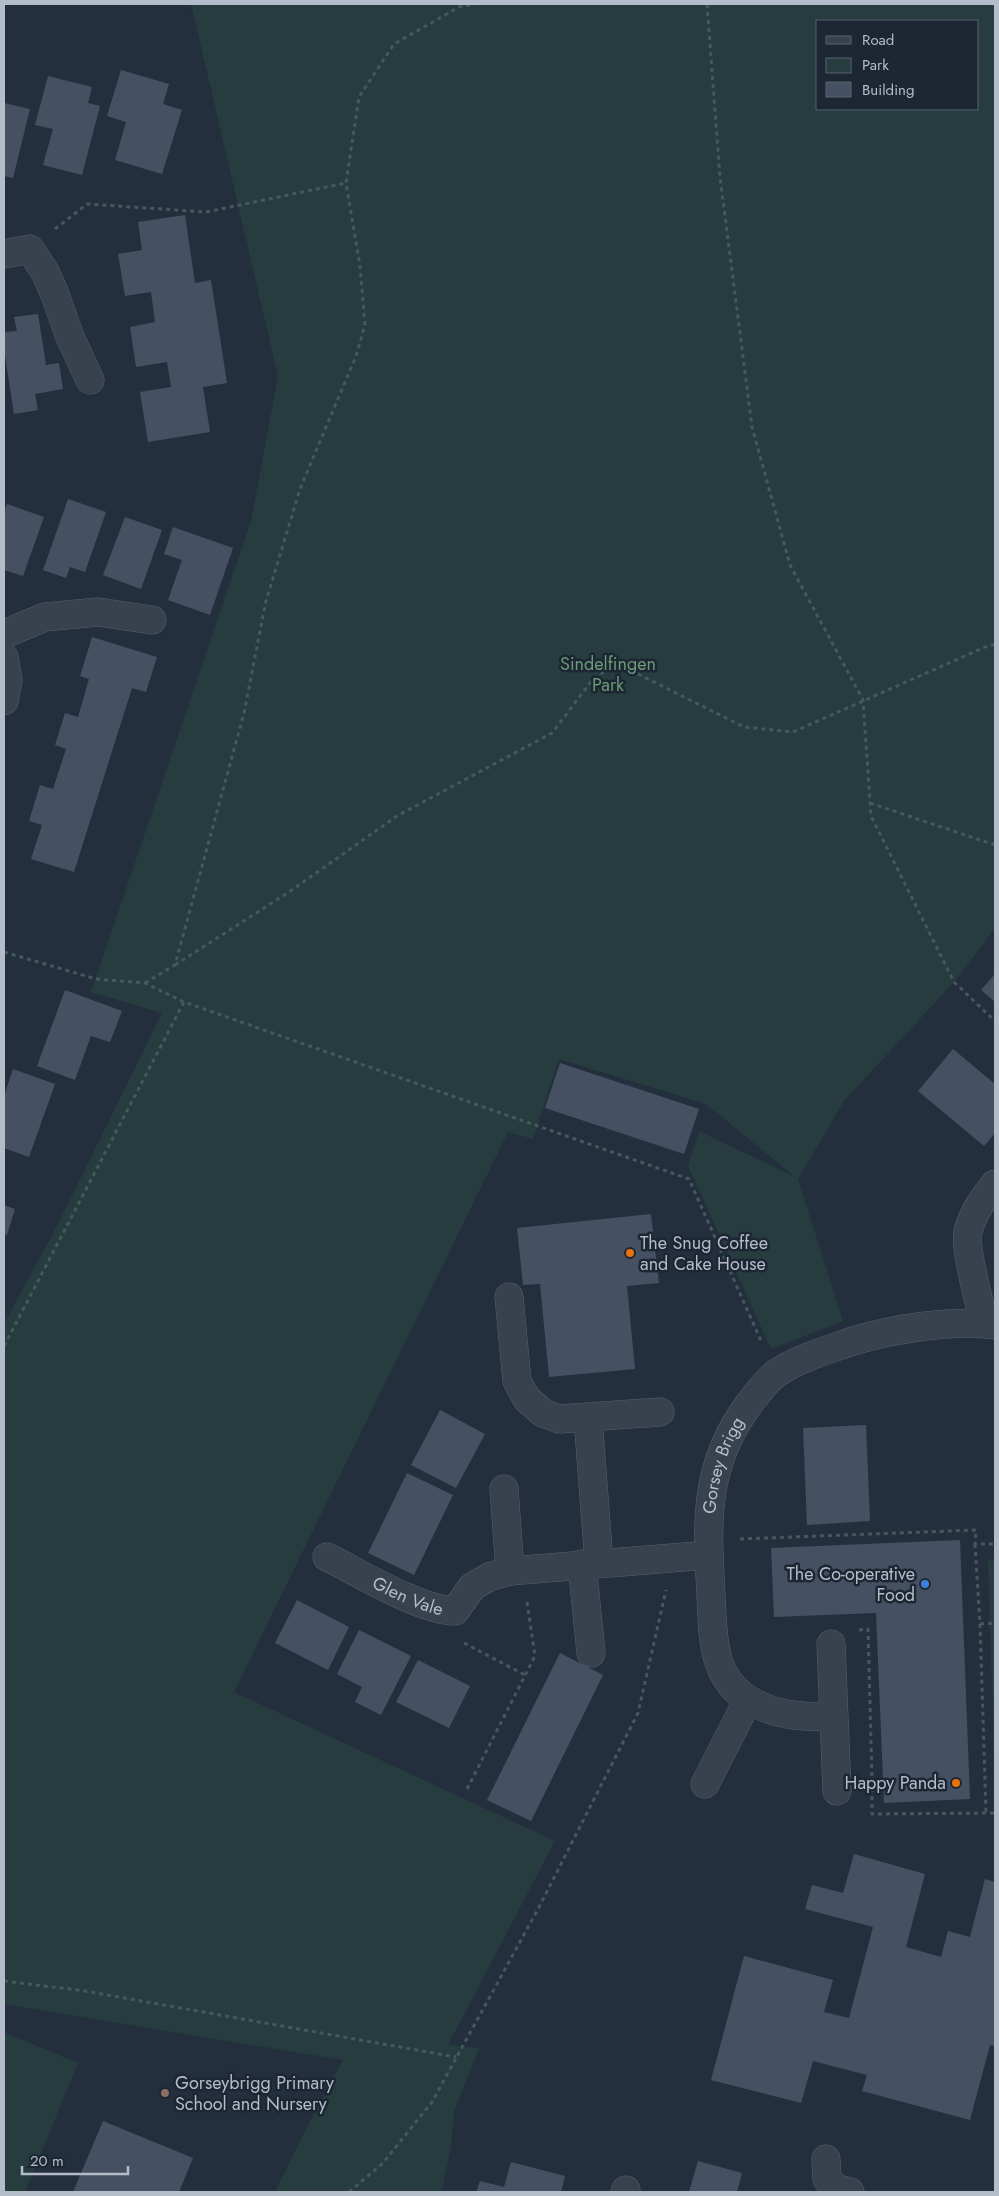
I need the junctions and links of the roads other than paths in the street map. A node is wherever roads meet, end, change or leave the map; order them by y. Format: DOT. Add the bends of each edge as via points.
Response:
graph roads {
  1 [pos="17,251"];
  2 [pos="90,380"];
  3 [pos="152,620"];
  4 [pos="4,634"];
  5 [pos="4,657"];
  6 [pos="4,701"];
  7 [pos="995,1184"];
  8 [pos="508,1297"];
  9 [pos="990,1324"];
  10 [pos="660,1412"];
  11 [pos="588,1418"];
  12 [pos="504,1489"];
  13 [pos="708,1547"];
  14 [pos="327,1557"];
  15 [pos="590,1564"];
  16 [pos="516,1570"];
  17 [pos="841,1637"];
  18 [pos="591,1652"];
  19 [pos="748,1700"];
  20 [pos="833,1717"];
  21 [pos="705,1784"];
  22 [pos="837,1791"];
  23 [pos="826,2159"];
  24 [pos="850,2192"];
  1 -- 2 [label="street" via="48,278"];
  3 -- 4 [label="street" via="98,612 45,617"];
  5 -- 6 [label="street" via="8,681"];
  7 -- 9 [label="street" via="974,1212 968,1233 972,1266"];
  8 -- 11 [label="street" via="517,1381 527,1399 542,1413 558,1419"];
  9 -- 13 [label="street, Gorsey Brigg" via="938,1325 877,1334 816,1353 776,1374 735,1424 719,1459 712,1491"];
  10 -- 11 [label="street"];
  11 -- 15 [label="street"];
  12 -- 16 [label="street"];
  13 -- 15 [label="street, Glen Vale" via="674,1556"];
  13 -- 19 [label="street, Gorsey Brigg" via="714,1646 721,1671"];
  14 -- 16 [label="street, Glen Vale" via="421,1604 443,1611 455,1611 472,1587 489,1577"];
  15 -- 16 [label="street, Glen Vale"];
  15 -- 18 [label="street"];
  17 -- 20 [label="street"];
  19 -- 20 [label="street, Gorsey Brigg" via="797,1717"];
  19 -- 21 [label="street"];
  20 -- 22 [label="street"];
  23 -- 24 [label="street" via="827,2179 837,2189"];
}
